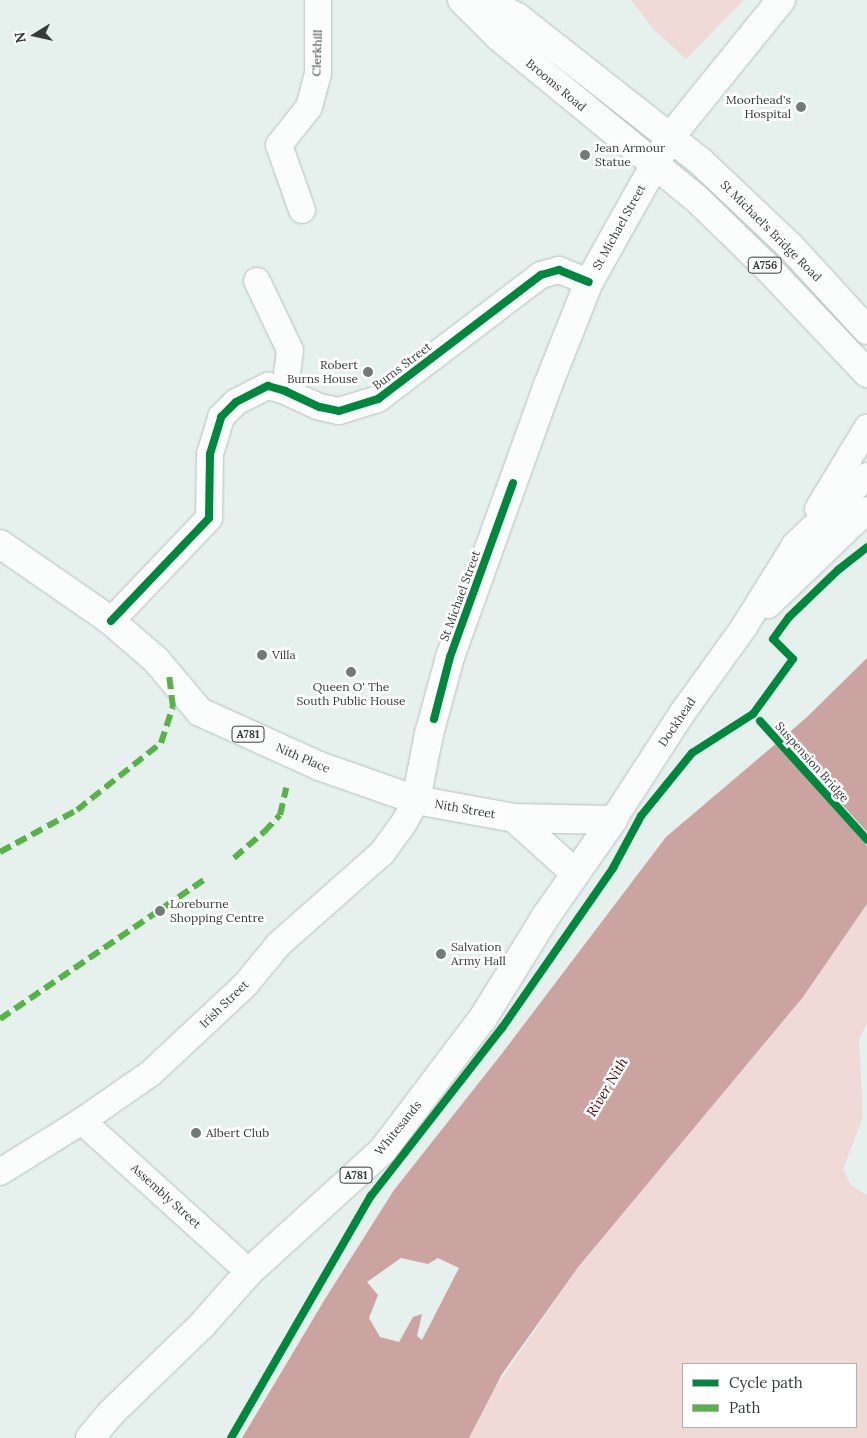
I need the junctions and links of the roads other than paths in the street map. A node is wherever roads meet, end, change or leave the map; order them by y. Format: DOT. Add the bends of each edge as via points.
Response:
graph roads {
  1 [pos="318,0"];
  2 [pos="462,0"];
  3 [pos="485,0"];
  4 [pos="781,0"];
  5 [pos="671,136"];
  6 [pos="654,165"];
  7 [pos="302,210"];
  8 [pos="257,281"];
  9 [pos="588,282"];
  10 [pos="867,330"];
  11 [pos="867,373"];
  12 [pos="285,391"];
  13 [pos="867,428"];
  14 [pos="867,476"];
  15 [pos="867,510"];
  16 [pos="0,544"];
  17 [pos="794,545"];
  18 [pos="111,621"];
  19 [pos="744,627"];
  20 [pos="416,800"];
  21 [pos="514,818"];
  22 [pos="613,820"];
  23 [pos="575,873"];
  24 [pos="82,1122"];
  25 [pos="0,1172"];
  26 [pos="249,1272"];
  27 [pos="90,1438"];
  1 -- 7 [label="street, Clerkhill" via="318,73 314,90 309,107 279,145"];
  2 -- 6 [label="main road, Brooms Road / A756" via="499,38"];
  3 -- 5 [label="main road, A756" via="517,17"];
  4 -- 5 [label="main road, St Michael Street"];
  5 -- 6 [label="main road, St Michael Street"];
  5 -- 10 [label="main road, St Michael's Bridge Road / A756" via="790,246"];
  6 -- 9 [label="main road, St Michael Street"];
  6 -- 11 [label="main road, A756" via="696,198 766,265"];
  8 -- 12 [label="street" via="290,350"];
  9 -- 12 [label="street, Burns Street" via="559,270 541,275 378,399 339,411 320,407"];
  9 -- 20 [label="main road, St Michael Street" via="450,657 429,734"];
  12 -- 18 [label="street, Burns Street" via="268,386 236,402 220,417 210,454 208,518"];
  13 -- 17 [label="street"];
  14 -- 17 [label="street, Dockhead"];
  15 -- 19 [label="street, Dockhead"];
  16 -- 18 [label="main road, A781"];
  17 -- 19 [label="street, Dockhead"];
  18 -- 20 [label="main road, Nith Place / A781" via="156,660 200,712 319,766"];
  19 -- 22 [label="street, Dockhead" via="683,712"];
  20 -- 21 [label="main road, Nith Street / A781"];
  20 -- 24 [label="street, Irish Street" via="382,853 278,944 246,984 151,1073"];
  21 -- 22 [label="main road, Nith Street / A781"];
  21 -- 23 [label="main road"];
  22 -- 23 [label="main road, Whitesands / A781"];
  23 -- 26 [label="main road, Whitesands / A781" via="483,1018 383,1150"];
  24 -- 25 [label="street, Irish Street"];
  24 -- 26 [label="street, Assembly Street"];
  26 -- 27 [label="main road, Whitesands / A781" via="202,1325 111,1413"];
}
